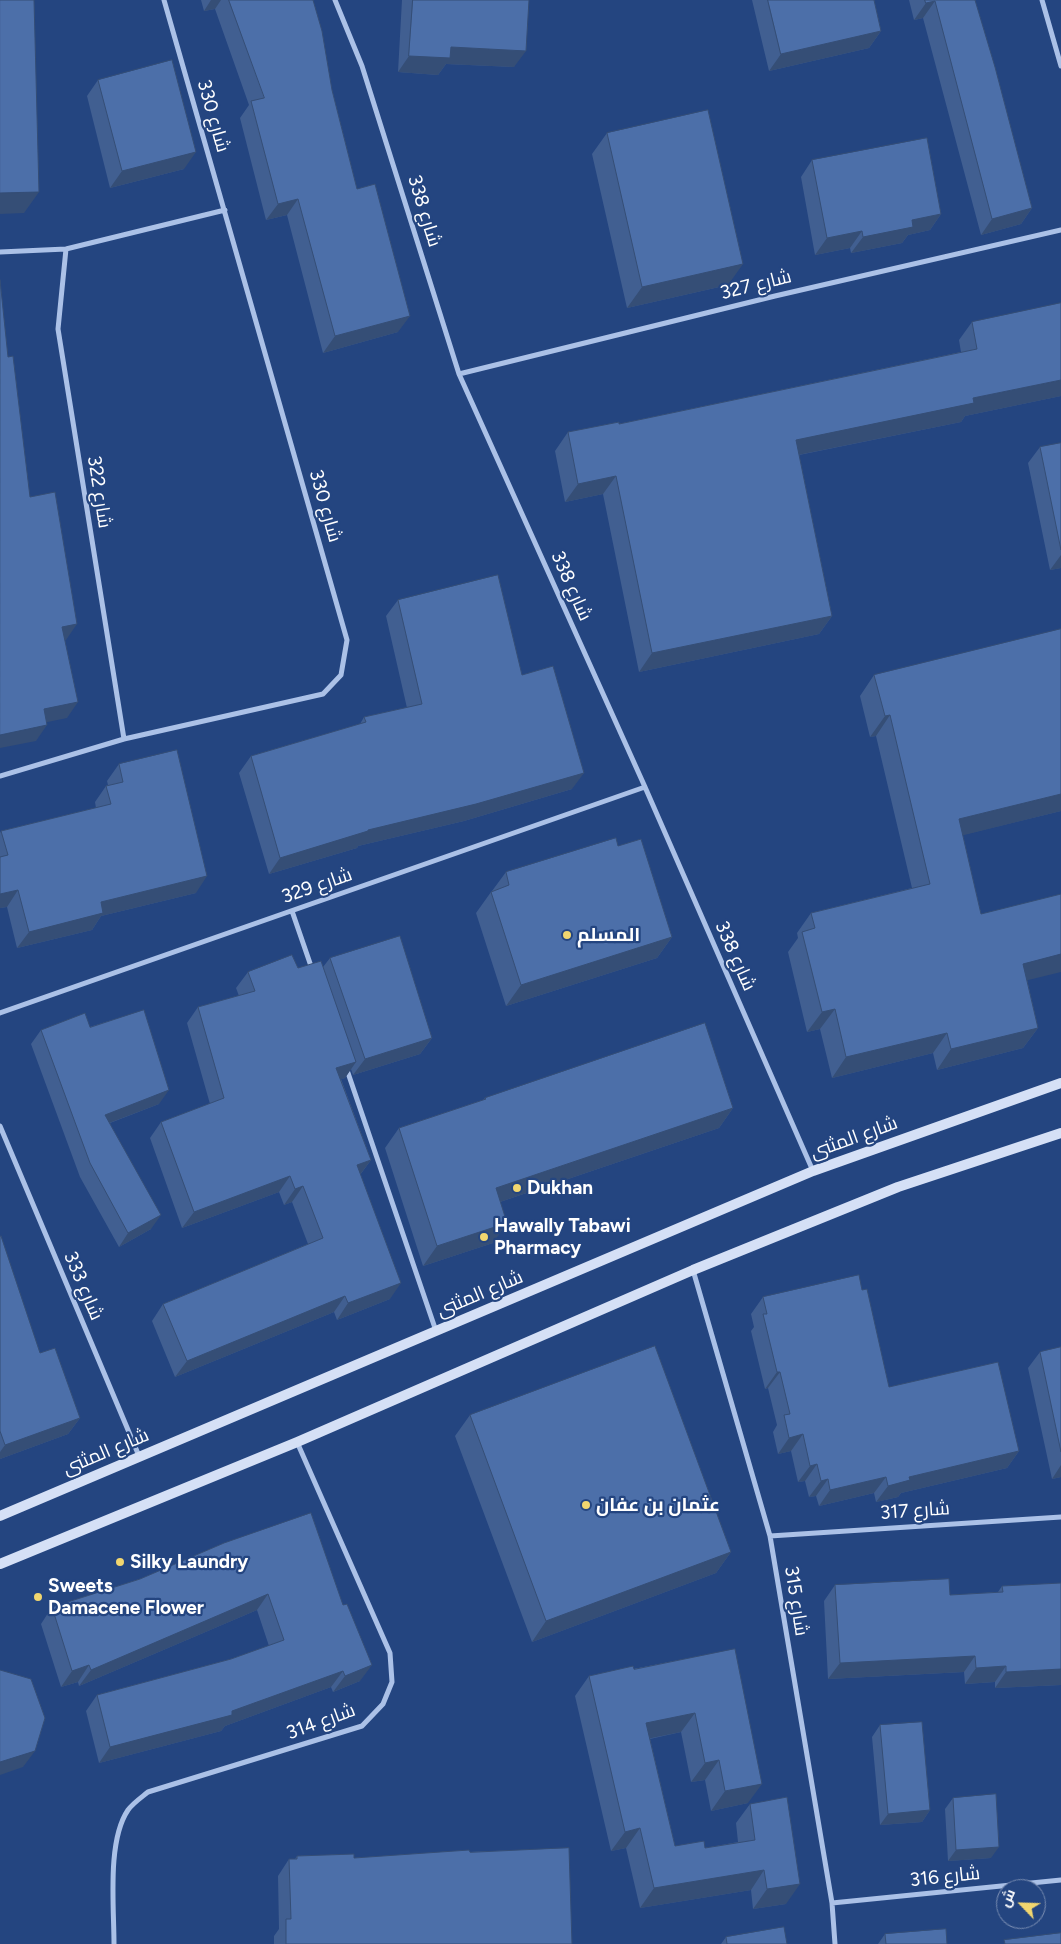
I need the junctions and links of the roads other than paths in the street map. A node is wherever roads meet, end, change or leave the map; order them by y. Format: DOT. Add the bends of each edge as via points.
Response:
graph roads {
  1 [pos="164,0"];
  2 [pos="335,0"];
  3 [pos="1042,0"];
  4 [pos="1061,66"];
  5 [pos="225,210"];
  6 [pos="1061,230"];
  7 [pos="66,249"];
  8 [pos="0,252"];
  9 [pos="459,374"];
  10 [pos="124,739"];
  11 [pos="0,776"];
  12 [pos="645,787"];
  13 [pos="292,911"];
  14 [pos="315,976"];
  15 [pos="0,1013"];
  16 [pos="343,1060"];
  17 [pos="1061,1083"];
  18 [pos="0,1126"];
  19 [pos="1061,1133"];
  20 [pos="813,1171"];
  21 [pos="693,1270"];
  22 [pos="436,1332"];
  23 [pos="297,1442"];
  24 [pos="139,1456"];
  25 [pos="0,1516"];
  26 [pos="1061,1517"];
  27 [pos="770,1536"];
  28 [pos="0,1564"];
  29 [pos="1061,1880"];
  30 [pos="832,1903"];
  31 [pos="114,1944"];
  32 [pos="835,1944"];
  1 -- 5 [label="street, شارع 330"];
  2 -- 9 [label="street, شارع 338" via="362,66"];
  3 -- 4 [label="street"];
  5 -- 7 [label="street"];
  5 -- 10 [label="street, شارع 330" via="347,640 341,675 323,694"];
  6 -- 9 [label="street, شارع 327"];
  7 -- 8 [label="street"];
  7 -- 10 [label="street, شارع 322" via="58,330"];
  9 -- 12 [label="street, شارع 338"];
  10 -- 11 [label="street, شارع 330"];
  12 -- 13 [label="street, شارع 329"];
  12 -- 20 [label="street, شارع 338"];
  13 -- 14 [label="street"];
  13 -- 15 [label="street, شارع 329"];
  16 -- 22 [label="street"];
  17 -- 20 [label="street, شارع المثنى"];
  18 -- 24 [label="street, شارع 333"];
  19 -- 21 [label="street" via="898,1187"];
  20 -- 22 [label="street, شارع المثنى"];
  21 -- 23 [label="street"];
  21 -- 27 [label="street, شارع 315"];
  22 -- 24 [label="street, شارع المثنى"];
  23 -- 28 [label="street"];
  23 -- 31 [label="street, شارع 314" via="390,1653 392,1682 383,1704 362,1726 148,1792 129,1808 118,1828 114,1857"];
  24 -- 25 [label="street, شارع المثنى"];
  26 -- 27 [label="street, شارع 317"];
  27 -- 30 [label="street, شارع 315"];
  29 -- 30 [label="street, شارع 316"];
  30 -- 32 [label="street, شارع 315"];
}
